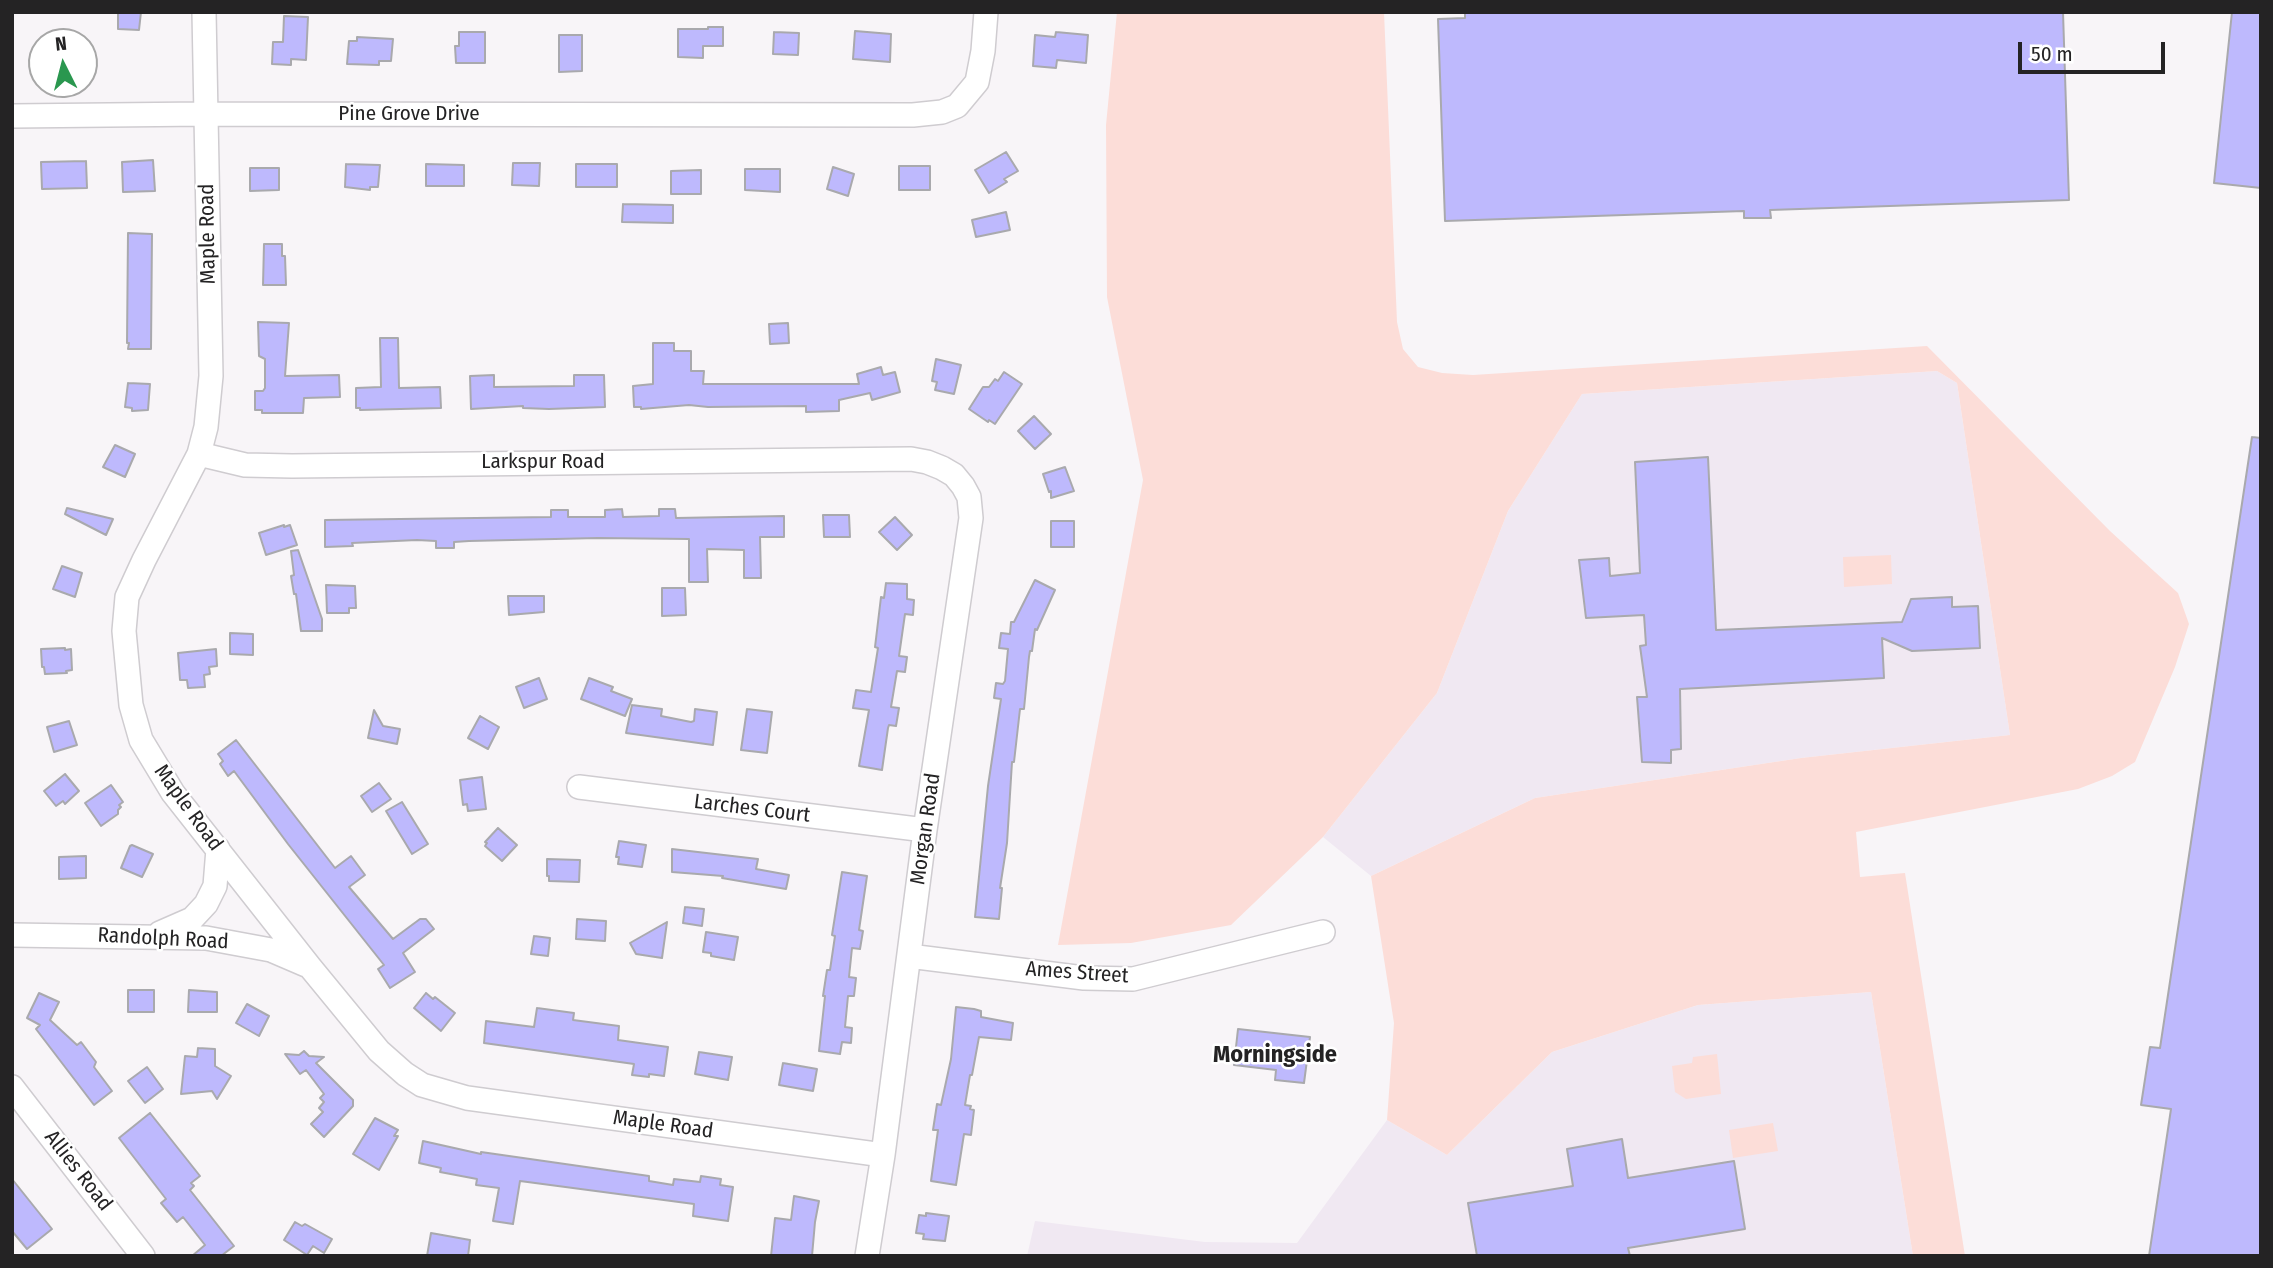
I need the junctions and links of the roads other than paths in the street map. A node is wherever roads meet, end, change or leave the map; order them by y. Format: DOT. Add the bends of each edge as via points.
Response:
graph roads {
  1 [pos="204,12"];
  2 [pos="986,12"];
  3 [pos="205,114"];
  4 [pos="12,116"];
  5 [pos="199,454"];
  6 [pos="889,458"];
  7 [pos="579,788"];
  8 [pos="925,830"];
  9 [pos="218,849"];
  10 [pos="1323,932"];
  11 [pos="12,935"];
  12 [pos="154,936"];
  13 [pos="909,957"];
  14 [pos="310,967"];
  15 [pos="12,1087"];
  16 [pos="883,1154"];
  17 [pos="143,1256"];
  18 [pos="867,1256"];
  1 -- 3 [label="street, Maple Road"];
  2 -- 3 [label="street, Pine Grove Drive" via="977,82 957,106 942,112"];
  3 -- 4 [label="street, Pine Grove Drive"];
  3 -- 5 [label="street, Maple Road" via="211,376"];
  5 -- 6 [label="street, Larkspur Road" via="244,465 292,466"];
  5 -- 9 [label="street, Maple Road" via="127,597 124,631 131,705 141,740 173,793"];
  6 -- 8 [label="street, Morgan Road" via="928,462 954,475 969,497 971,509"];
  7 -- 8 [label="street, Larches Court"];
  8 -- 13 [label="street, Morgan Road"];
  9 -- 12 [label="street" via="215,886 206,904 192,919"];
  9 -- 14 [label="street, Maple Road"];
  10 -- 13 [label="street, Ames Street" via="1133,979 1084,978"];
  11 -- 12 [label="street, Randolph Road"];
  12 -- 14 [label="street, Randolph Road" via="206,938 261,948"];
  13 -- 16 [label="street, Morgan Road"];
  14 -- 16 [label="street, Maple Road" via="379,1051 422,1085 443,1092"];
  15 -- 17 [label="street, Allies Road"];
  16 -- 18 [label="street, Morgan Road"];
}
